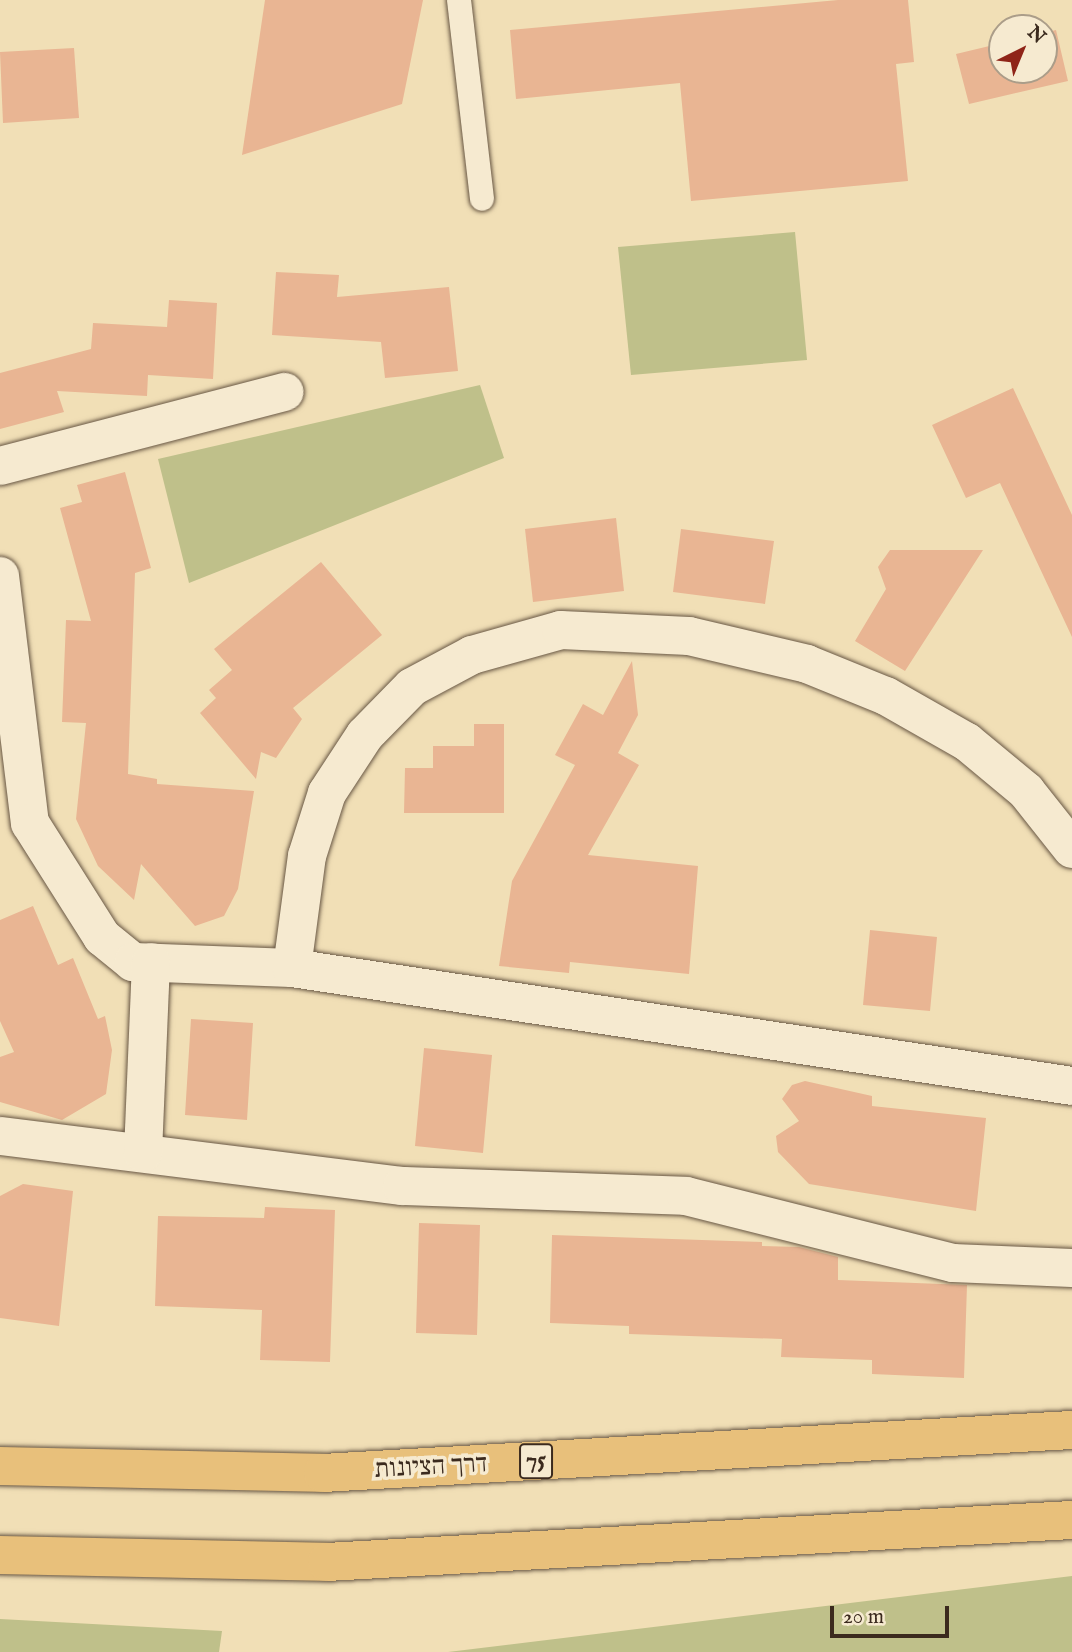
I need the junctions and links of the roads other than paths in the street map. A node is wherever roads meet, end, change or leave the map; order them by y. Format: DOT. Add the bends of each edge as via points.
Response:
graph roads {
  1 [pos="459,0"];
  2 [pos="482,199"];
  3 [pos="285,392"];
  4 [pos="0,466"];
  5 [pos="0,576"];
  6 [pos="1072,849"];
  7 [pos="151,962"];
  8 [pos="292,968"];
  9 [pos="1072,1086"];
  10 [pos="1,1136"];
  11 [pos="143,1153"];
  12 [pos="1072,1268"];
  13 [pos="1072,1430"];
  14 [pos="0,1466"];
  15 [pos="1072,1520"];
  16 [pos="0,1555"];
  17 [pos="96,1559"];
  18 [pos="0,1568"];
  1 -- 2 [label="lane"];
  3 -- 4 [label="street"];
  5 -- 7 [label="street" via="30,823 102,937 133,962"];
  6 -- 8 [label="street" via="1026,790 967,742 886,696 807,664 689,636 561,630 471,655 412,687 365,735 327,793 307,856"];
  7 -- 8 [label="street"];
  7 -- 11 [label="street"];
  8 -- 9 [label="street"];
  10 -- 11 [label="street"];
  11 -- 12 [label="street" via="402,1186 686,1196 953,1263"];
  13 -- 14 [label="highway, דרך הציונות / 75" via="323,1473"];
  15 -- 17 [label="highway" via="327,1562"];
  16 -- 17 [label="highway"];
  17 -- 18 [label="highway"];
}
